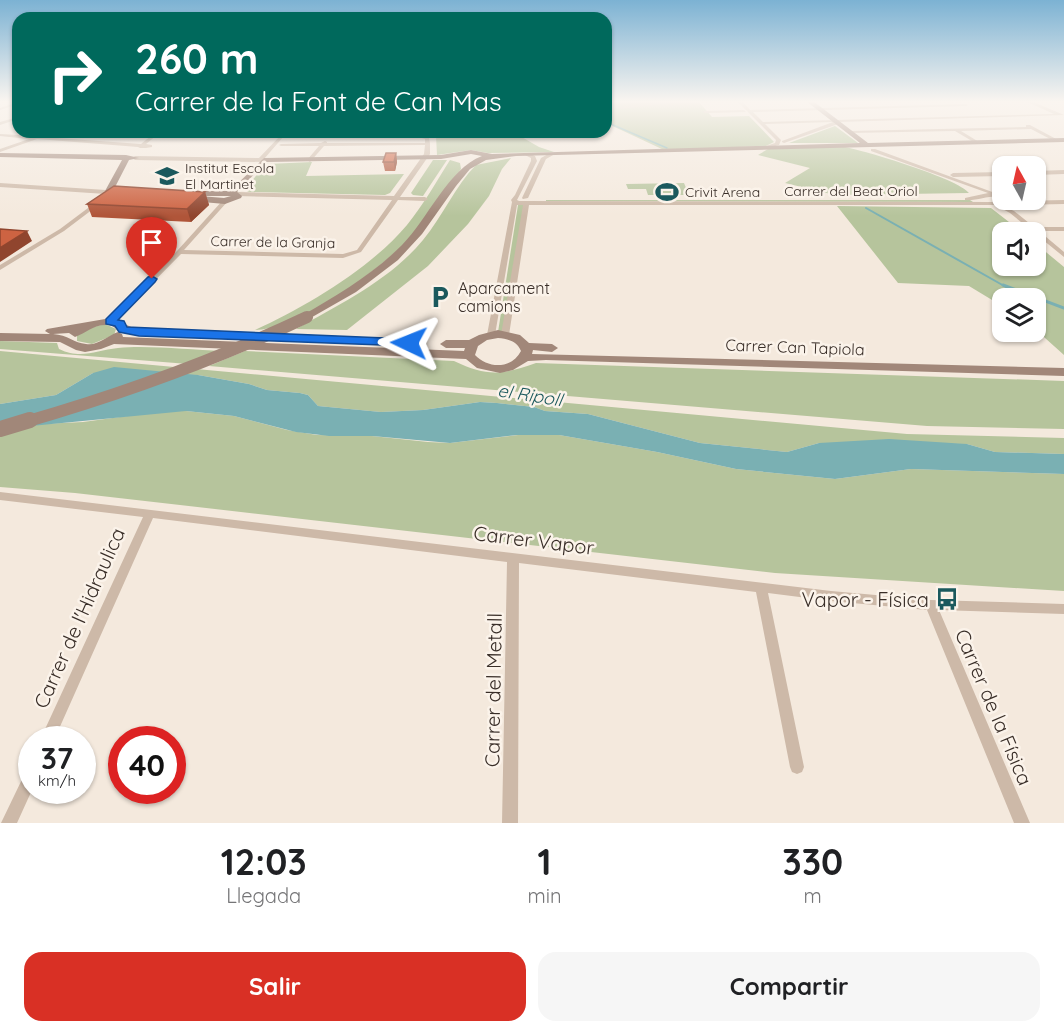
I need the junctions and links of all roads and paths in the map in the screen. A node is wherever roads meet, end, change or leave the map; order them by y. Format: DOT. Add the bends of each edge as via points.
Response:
graph roads {
  1 [pos="31,139"];
  2 [pos="53,139"];
  3 [pos="154,139"];
  4 [pos="157,139"];
  5 [pos="283,139"];
  6 [pos="285,139"];
  7 [pos="327,139"];
  8 [pos="359,139"];
  9 [pos="427,139"];
  10 [pos="786,139"];
  11 [pos="858,139"];
  12 [pos="971,139"];
  13 [pos="1060,140"];
  14 [pos="782,141"];
  15 [pos="977,143"];
  16 [pos="428,144"];
  17 [pos="281,145"];
  18 [pos="357,145"];
  19 [pos="142,146"];
  20 [pos="150,146"];
  21 [pos="322,146"];
  22 [pos="792,147"];
  23 [pos="867,147"];
  24 [pos="765,148"];
  25 [pos="0,153"];
  26 [pos="552,154"];
  27 [pos="528,155"];
  28 [pos="426,157"];
  29 [pos="481,158"];
  30 [pos="129,159"];
  31 [pos="352,159"];
  32 [pos="264,160"];
  33 [pos="310,160"];
  34 [pos="462,161"];
  35 [pos="1064,172"];
  36 [pos="1046,173"];
  37 [pos="992,174"];
  38 [pos="948,175"];
  39 [pos="969,184"];
  40 [pos="0,185"];
  41 [pos="113,192"];
  42 [pos="992,193"];
  43 [pos="992,193"];
  44 [pos="176,195"];
  45 [pos="982,196"];
  46 [pos="229,197"];
  47 [pos="1046,197"];
  48 [pos="1064,197"];
  49 [pos="425,199"];
  50 [pos="395,200"];
  51 [pos="515,200"];
  52 [pos="527,200"];
  53 [pos="992,202"];
  54 [pos="1046,202"];
  55 [pos="1064,202"];
  56 [pos="992,204"];
  57 [pos="1008,210"];
  58 [pos="1012,212"];
  59 [pos="1025,222"];
  60 [pos="1046,229"];
  61 [pos="1064,229"];
  62 [pos="1046,239"];
  63 [pos="179,252"];
  64 [pos="1064,255"];
  65 [pos="0,268"];
  66 [pos="110,321"];
  67 [pos="82,328"];
  68 [pos="123,329"];
  69 [pos="0,330"];
  70 [pos="491,335"];
  71 [pos="505,335"];
  72 [pos="0,337"];
  73 [pos="70,340"];
  74 [pos="113,340"];
  75 [pos="470,349"];
  76 [pos="525,352"];
  77 [pos="1064,364"];
  78 [pos="1064,372"];
  79 [pos="0,429"];
  80 [pos="0,496"];
  81 [pos="150,513"];
  82 [pos="513,558"];
  83 [pos="762,588"];
  84 [pos="931,605"];
  85 [pos="1064,609"];
  86 [pos="53,726"];
  87 [pos="797,767"];
  88 [pos="18,804"];
  89 [pos="9,823"];
  90 [pos="510,823"];
  91 [pos="1022,823"];
  1 -- 25 [label="street"];
  2 -- 19 [label="street"];
  3 -- 19 [label="street"];
  4 -- 20 [label="street"];
  5 -- 32 [label="street"];
  6 -- 17 [label="street"];
  7 -- 21 [label="street"];
  8 -- 18 [label="street"];
  9 -- 16 [label="street"];
  10 -- 14 [label="street"];
  11 -- 23 [label="street"];
  12 -- 15 [label="street"];
  13 -- 15 [label="street"];
  14 -- 22 [label="street"];
  14 -- 24 [label="street"];
  15 -- 23 [label="street"];
  16 -- 18 [label="street"];
  16 -- 28 [label="street"];
  17 -- 21 [label="street"];
  17 -- 32 [label="street"];
  18 -- 21 [label="street"];
  18 -- 31 [label="street"];
  19 -- 20 [label="street"];
  19 -- 30 [label="street"];
  20 -- 30 [label="street"];
  21 -- 33 [label="street"];
  22 -- 23 [label="street"];
  22 -- 24 [label="street"];
  23 -- 38 [label="street"];
  24 -- 26 [label="street"];
  25 -- 30 [label="street"];
  26 -- 27 [label="street"];
  26 -- 52 [label="street" via="544,158"];
  27 -- 29 [label="street"];
  27 -- 51 [label="street" via="534,161"];
  28 -- 31 [label="street"];
  28 -- 34 [label="street"];
  28 -- 50 [label="street, Carrer de la Granja"];
  29 -- 34 [label="street"];
  29 -- 34 [label="street" via="471,152"];
  30 -- 32 [label="street"];
  30 -- 41 [label="street"];
  31 -- 33 [label="street"];
  32 -- 33 [label="street"];
  32 -- 46 [label="street"];
  34 -- 79 [label="street, bridge" via="421,231 402,251 377,273 307,317 187,369"];
  35 -- 36 [label="street"];
  37 -- 38 [label="street"];
  38 -- 39 [label="street"];
  39 -- 42 [label="street"];
  39 -- 45 [label="street"];
  40 -- 41 [label="street"];
  41 -- 65 [label="street" via="62,230"];
  43 -- 45 [label="street, Carrer del Beat Oriol"];
  44 -- 46 [label="street"];
  45 -- 52 [label="street, Carrer del Beat Oriol"];
  45 -- 53 [label="street, Carrer del Beat Oriol"];
  46 -- 50 [label="street"];
  46 -- 63 [label="street"];
  47 -- 48 [label="street"];
  49 -- 50 [label="street"];
  50 -- 63 [label="street, Carrer de la Granja" via="359,251 347,255"];
  51 -- 52 [label="street"];
  51 -- 70 [label="street"];
  52 -- 56 [label="street, Carrer del Beat Oriol"];
  52 -- 71 [label="street"];
  54 -- 55 [label="street, Carrer del Beat Oriol"];
  57 -- 58 [label="street"];
  58 -- 59 [label="street"];
  60 -- 61 [label="street"];
  62 -- 64 [label="street"];
  63 -- 66 [label="street"];
  66 -- 67 [label="street"];
  66 -- 68 [label="street"];
  67 -- 69 [label="street"];
  67 -- 73 [label="street"];
  68 -- 74 [label="street"];
  68 -- 75 [label="street"];
  70 -- 71 [label="street"];
  70 -- 75 [label="street"];
  71 -- 76 [label="street" via="518,339"];
  72 -- 73 [label="street"];
  73 -- 74 [label="street" via="76,346 90,347"];
  74 -- 75 [label="street"];
  75 -- 76 [label="street" via="480,365 495,368 510,366"];
  76 -- 77 [label="street, Carrer Can Tapiola"];
  76 -- 78 [label="street, Carrer Can Tapiola" via="546,356"];
  80 -- 81 [label="street, Carrer Vapor"];
  81 -- 82 [label="street, Carrer Vapor"];
  81 -- 86 [label="street, Carrer de l'Hidraulica"];
  82 -- 83 [label="street, Carrer Vapor"];
  82 -- 90 [label="street, Carrer del Metall"];
  83 -- 84 [label="street, Carrer Vapor"];
  83 -- 87 [label="street"];
  84 -- 85 [label="street, Carrer Vapor"];
  84 -- 91 [label="street, Carrer de la Física"];
  88 -- 89 [label="street"];
}
